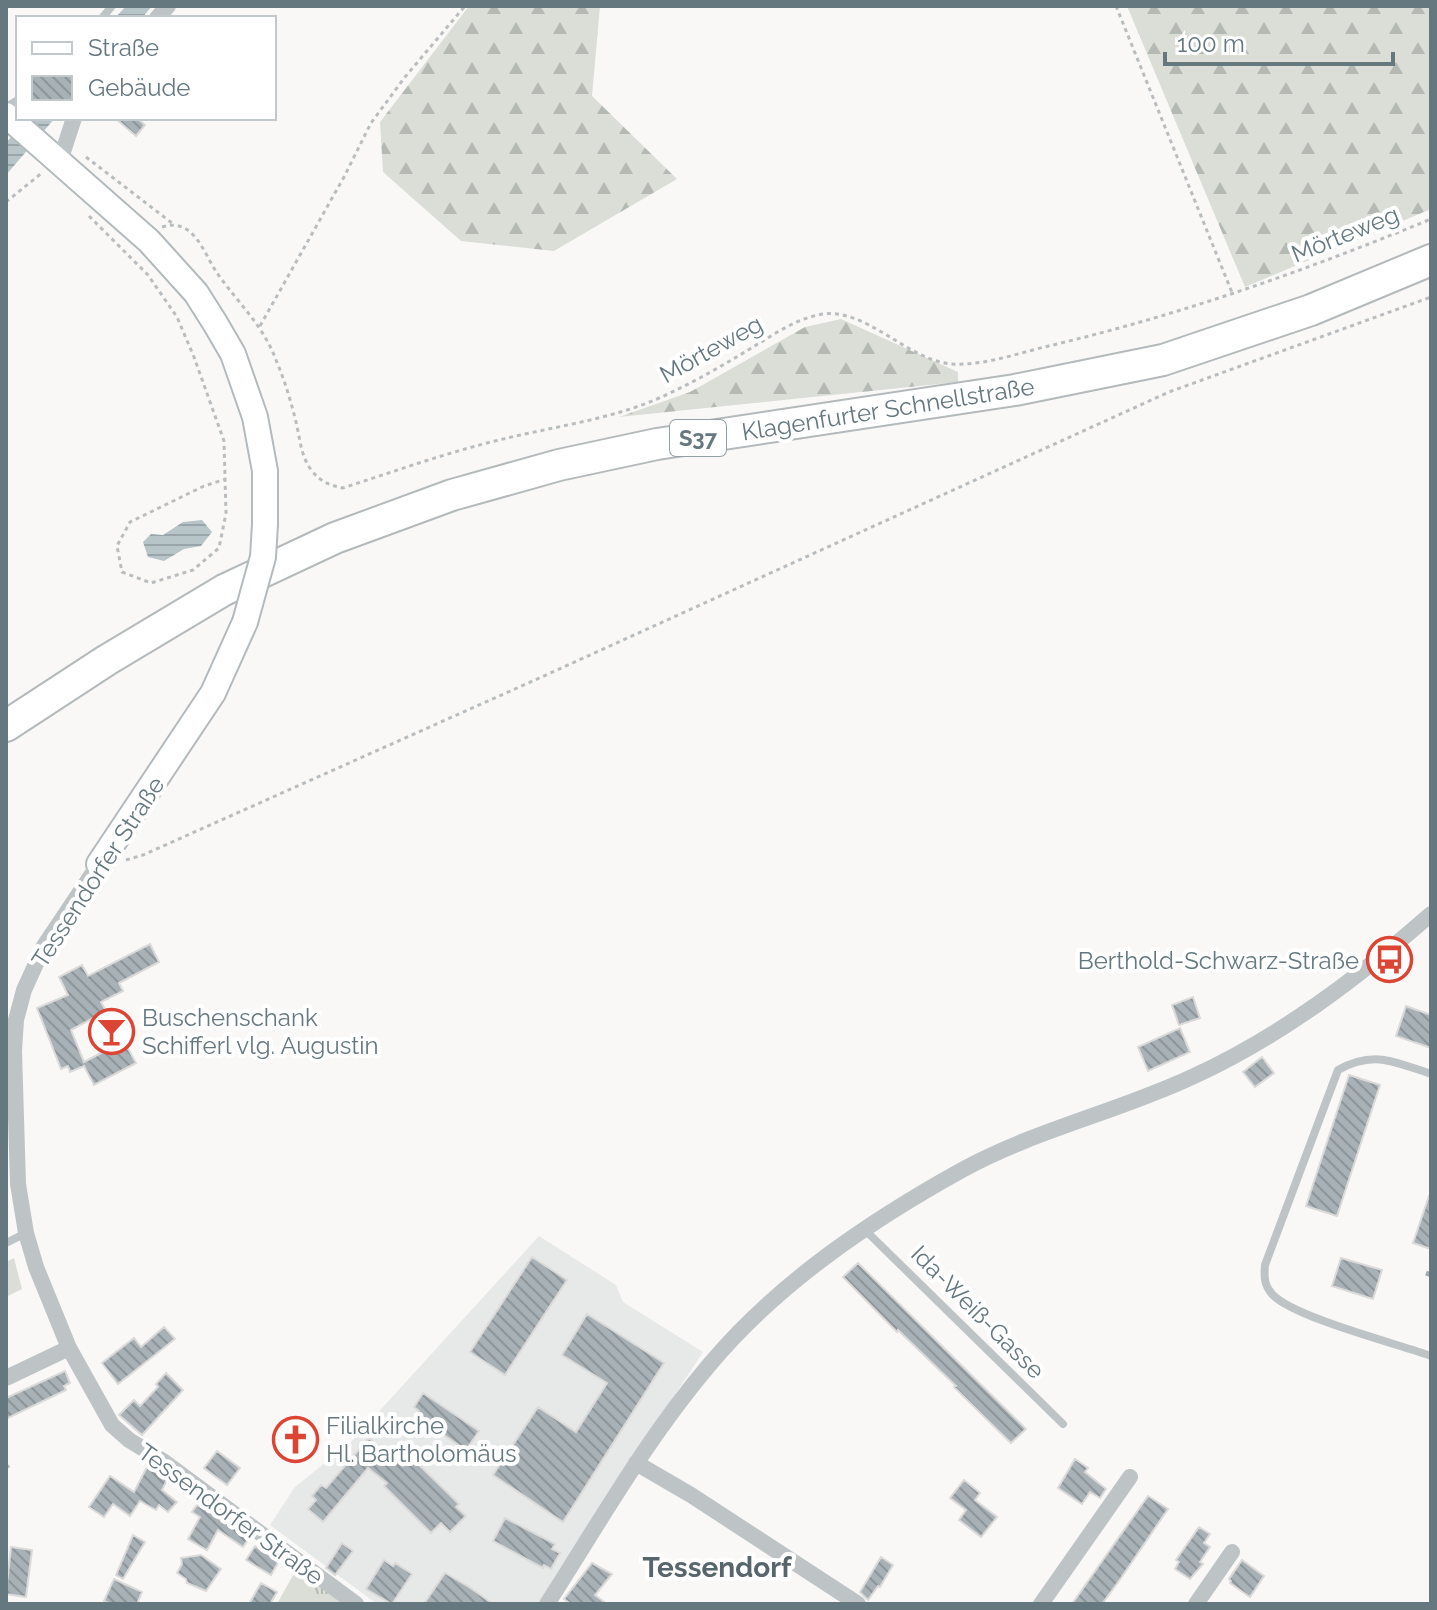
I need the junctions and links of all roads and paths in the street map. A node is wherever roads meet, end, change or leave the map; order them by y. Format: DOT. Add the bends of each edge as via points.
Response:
graph roads {
  1 [pos="465,6"];
  2 [pos="1116,6"];
  3 [pos="20,120"];
  4 [pos="73,120"];
  5 [pos="52,154"];
  6 [pos="6,202"];
  7 [pos="84,212"];
  8 [pos="1431,219"];
  9 [pos="173,224"];
  10 [pos="149,241"];
  11 [pos="1431,260"];
  12 [pos="1233,296"];
  13 [pos="1431,297"];
  14 [pos="260,326"];
  15 [pos="226,479"];
  16 [pos="6,726"];
  17 [pos="99,864"];
  18 [pos="1431,914"];
  19 [pos="1431,1074"];
  20 [pos="12,1184"];
  21 [pos="865,1229"];
  22 [pos="26,1233"];
  23 [pos="6,1243"];
  24 [pos="69,1348"];
  25 [pos="1431,1356"];
  26 [pos="6,1378"];
  27 [pos="1063,1424"];
  28 [pos="636,1463"];
  29 [pos="12,1464"];
  30 [pos="6,1468"];
  31 [pos="1130,1477"];
  32 [pos="1232,1552"];
  33 [pos="356,1604"];
  34 [pos="547,1604"];
  35 [pos="858,1604"];
  36 [pos="1041,1604"];
  37 [pos="1196,1604"];
  1 -- 14 [label="path" via="371,123"];
  2 -- 12 [label="path"];
  3 -- 5 [label="street, Tessendorfer Straße"];
  4 -- 5 [label="street"];
  5 -- 6 [label="path" via="42,172"];
  5 -- 9 [label="path, Mörteweg" via="82,154"];
  5 -- 10 [label="street, Tessendorfer Straße"];
  7 -- 15 [label="path" via="148,275 177,317 224,441"];
  8 -- 12 [label="path, Mörteweg"];
  9 -- 10 [label="path"];
  9 -- 14 [label="path, Mörteweg" via="196,238"];
  10 -- 17 [label="street, Tessendorfer Straße, bridge" via="196,293 237,364 262,444 263,557 245,622 213,693"];
  11 -- 16 [label="highway, Klagenfurter Schnellstraße / S37" via="1311,310 1163,360 1015,390 657,444 452,495 335,538 224,590"];
  12 -- 14 [label="path, Mörteweg" via="1133,326 949,364 842,315 819,314 791,324 654,400 497,440 343,488 323,483 311,469 288,390"];
  13 -- 17 [label="path" via="1169,392 143,855"];
  15 -- 15 [label="path" via="219,548 193,570 151,583 122,572 117,546 130,522"];
  17 -- 20 [label="street, Tessendorfer Straße" via="44,946 24,990 14,1051"];
  18 -- 21 [label="street" via="1376,962 1251,1046 1166,1089 964,1169"];
  19 -- 25 [label="lane" via="1374,1058 1338,1070 1265,1265 1264,1282 1273,1296 1294,1310"];
  20 -- 22 [label="street, Tessendorfer Straße"];
  21 -- 27 [label="lane, Ida-Weiß-Gasse"];
  21 -- 28 [label="street" via="746,1325 682,1398"];
  22 -- 23 [label="lane"];
  22 -- 24 [label="street, Tessendorfer Straße"];
  24 -- 26 [label="street"];
  24 -- 33 [label="street, Tessendorfer Straße" via="112,1425"];
  28 -- 34 [label="street"];
  28 -- 35 [label="street"];
  29 -- 30 [label="path"];
  31 -- 36 [label="street"];
  32 -- 37 [label="street"];
}
